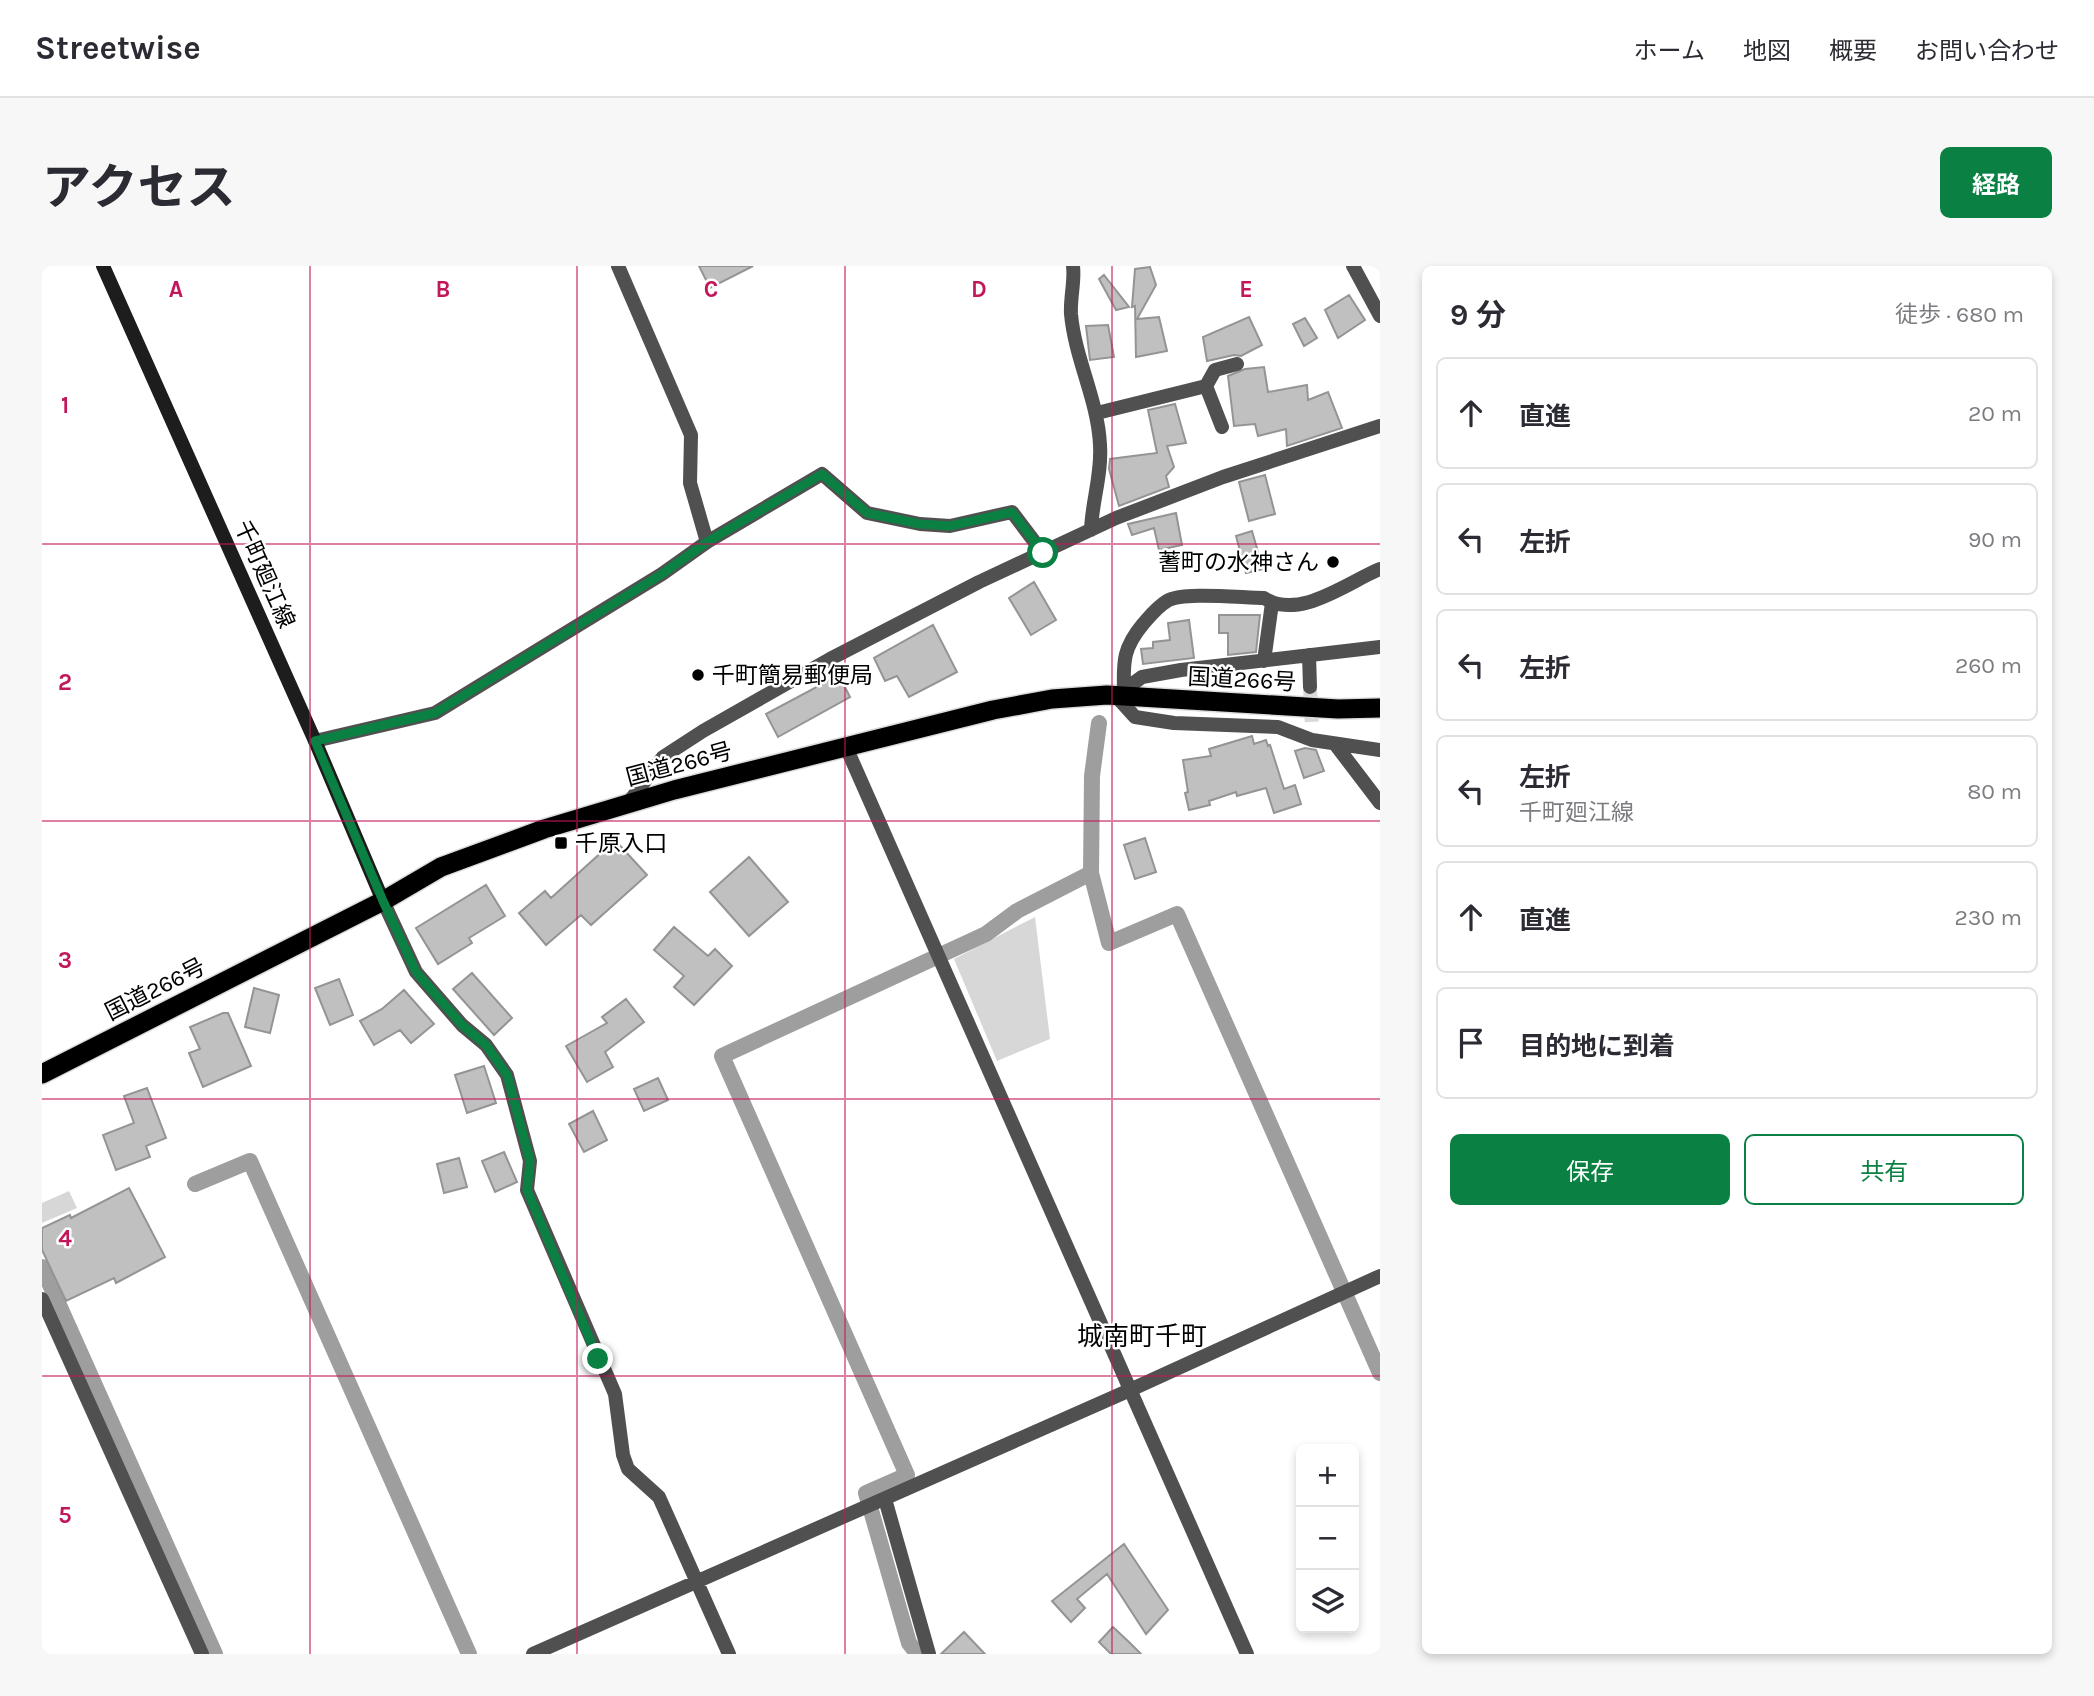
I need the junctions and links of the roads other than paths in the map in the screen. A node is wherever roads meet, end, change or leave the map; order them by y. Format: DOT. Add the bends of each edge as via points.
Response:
graph roads {
  1 [pos="103,266"];
  2 [pos="618,266"];
  3 [pos="1073,266"];
  4 [pos="1353,266"];
  5 [pos="1380,316"];
  6 [pos="1237,363"];
  7 [pos="1206,386"];
  8 [pos="1097,413"];
  9 [pos="1380,426"];
  10 [pos="1222,428"];
  11 [pos="1091,530"];
  12 [pos="707,542"];
  13 [pos="1043,553"];
  14 [pos="1380,569"];
  15 [pos="1272,603"];
  16 [pos="1380,647"];
  17 [pos="1309,655"];
  18 [pos="1264,661"];
  19 [pos="1310,688"];
  20 [pos="1120,693"];
  21 [pos="1380,708"];
  22 [pos="315,741"];
  23 [pos="1335,744"];
  24 [pos="846,747"];
  25 [pos="1380,750"];
  26 [pos="629,803"];
  27 [pos="1380,803"];
  28 [pos="383,901"];
  29 [pos="42,1074"];
  30 [pos="1380,1276"];
  31 [pos="42,1299"];
  32 [pos="1130,1390"];
  33 [pos="885,1499"];
  34 [pos="698,1580"];
  35 [pos="202,1654"];
  36 [pos="533,1654"];
  37 [pos="729,1654"];
  38 [pos="929,1654"];
  39 [pos="1247,1654"];
  1 -- 22 [label="main road, 千町廻江線"];
  2 -- 12 [label="street" via="691,435 690,483"];
  3 -- 8 [label="street" via="1071,314"];
  4 -- 5 [label="street"];
  6 -- 7 [label="street" via="1215,370"];
  7 -- 8 [label="street"];
  7 -- 10 [label="street"];
  8 -- 11 [label="street" via="1100,480"];
  9 -- 11 [label="street" via="1223,477"];
  11 -- 13 [label="street"];
  12 -- 13 [label="street" via="822,474 867,513 920,524 950,526 1012,512"];
  12 -- 22 [label="street" via="435,713"];
  13 -- 26 [label="street" via="830,659 703,731 663,757"];
  14 -- 15 [label="street" via="1321,600"];
  15 -- 18 [label="street"];
  15 -- 20 [label="street" via="1264,598 1184,596 1168,600 1128,645"];
  16 -- 17 [label="street"];
  17 -- 18 [label="street"];
  17 -- 19 [label="street"];
  18 -- 20 [label="street" via="1142,677"];
  20 -- 21 [label="highway, 国道266号" via="1311,708"];
  20 -- 23 [label="street" via="1135,717 1278,727"];
  20 -- 24 [label="highway, 国道266号" via="993,710"];
  22 -- 28 [label="main road, 千町廻江線"];
  23 -- 25 [label="street"];
  23 -- 27 [label="street"];
  24 -- 26 [label="highway, 国道266号"];
  24 -- 32 [label="street"];
  26 -- 28 [label="highway, 国道266号" via="442,867"];
  28 -- 29 [label="highway, 国道266号"];
  28 -- 34 [label="street" via="416,972 486,1045 507,1075 530,1161 527,1190 615,1394 628,1469 659,1497"];
  30 -- 32 [label="street"];
  31 -- 35 [label="street"];
  32 -- 33 [label="street"];
  32 -- 39 [label="street"];
  33 -- 34 [label="street"];
  33 -- 38 [label="street"];
  34 -- 36 [label="street"];
  34 -- 37 [label="street"];
}
